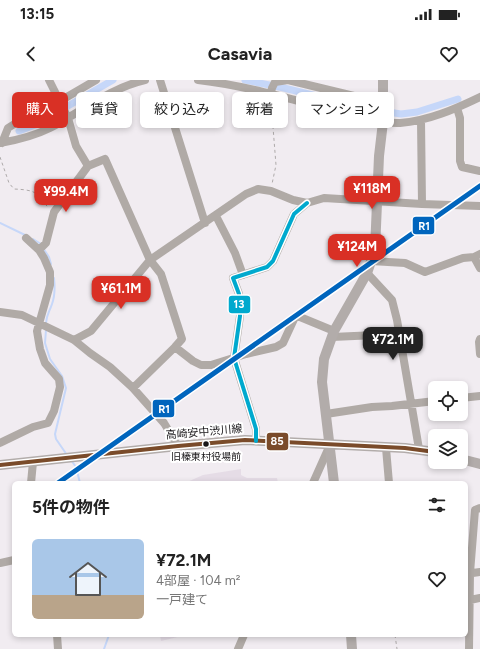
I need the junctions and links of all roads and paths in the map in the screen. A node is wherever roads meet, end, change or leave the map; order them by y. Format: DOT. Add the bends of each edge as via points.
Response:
graph roads {
  1 [pos="49,80"];
  2 [pos="96,80"];
  3 [pos="145,80"];
  4 [pos="160,80"];
  5 [pos="198,80"];
  6 [pos="383,80"];
  7 [pos="55,92"];
  8 [pos="267,92"];
  9 [pos="271,92"];
  10 [pos="338,92"];
  11 [pos="384,92"];
  12 [pos="68,96"];
  13 [pos="480,97"];
  14 [pos="457,108"];
  15 [pos="68,118"];
  16 [pos="421,120"];
  17 [pos="394,123"];
  18 [pos="12,125"];
  19 [pos="48,128"];
  20 [pos="273,128"];
  21 [pos="382,128"];
  22 [pos="1,143"];
  23 [pos="0,157"];
  24 [pos="88,166"];
  25 [pos="480,171"];
  26 [pos="270,191"];
  27 [pos="378,201"];
  28 [pos="307,203"];
  29 [pos="422,204"];
  30 [pos="480,206"];
  31 [pos="53,215"];
  32 [pos="216,216"];
  33 [pos="205,223"];
  34 [pos="26,238"];
  35 [pos="39,250"];
  36 [pos="477,255"];
  37 [pos="150,260"];
  38 [pos="371,261"];
  39 [pos="480,268"];
  40 [pos="366,273"];
  41 [pos="243,274"];
  42 [pos="0,312"];
  43 [pos="40,324"];
  44 [pos="333,334"];
  45 [pos="399,334"];
  46 [pos="480,339"];
  47 [pos="74,340"];
  48 [pos="176,347"];
  49 [pos="480,354"];
  50 [pos="234,358"];
  51 [pos="133,388"];
  52 [pos="480,396"];
  53 [pos="468,397"];
  54 [pos="428,402"];
  55 [pos="411,404"];
  56 [pos="326,414"];
  57 [pos="256,441"];
  58 [pos="0,443"];
  59 [pos="330,445"];
  60 [pos="178,446"];
  61 [pos="386,448"];
  62 [pos="419,450"];
  63 [pos="428,451"];
  64 [pos="468,461"];
  65 [pos="33,462"];
  66 [pos="480,464"];
  67 [pos="0,465"];
  68 [pos="31,481"];
  69 [pos="314,481"];
  70 [pos="334,481"];
  71 [pos="390,481"];
  72 [pos="480,508"];
  73 [pos="12,560"];
  74 [pos="0,563"];
  75 [pos="480,572"];
  76 [pos="468,573"];
  77 [pos="480,598"];
  78 [pos="470,600"];
  79 [pos="57,637"];
  80 [pos="243,637"];
  81 [pos="351,637"];
  82 [pos="396,637"];
  83 [pos="58,649"];
  84 [pos="238,649"];
  85 [pos="352,649"];
  86 [pos="397,649"];
  87 [pos="469,649"];
  1 -- 7 [label="street"];
  2 -- 12 [label="street"];
  3 -- 15 [label="street" via="130,83"];
  4 -- 33 [label="street"];
  5 -- 8 [label="street" via="222,82"];
  6 -- 11 [label="main road"];
  9 -- 10 [label="street" via="275,82 288,80"];
  13 -- 14 [label="street"];
  14 -- 16 [label="street"];
  14 -- 25 [label="street" via="460,118 462,167"];
  15 -- 24 [label="street" via="76,146"];
  16 -- 17 [label="street"];
  16 -- 29 [label="street"];
  18 -- 22 [label="street" via="8,128"];
  19 -- 22 [label="street" via="22,139"];
  20 -- 26 [label="path" via="276,165"];
  21 -- 27 [label="main road"];
  23 -- 31 [label="path" via="9,183 14,189 25,189 39,194"];
  24 -- 31 [label="street"];
  24 -- 37 [label="street" via="105,159"];
  26 -- 28 [label="street"];
  26 -- 32 [label="street" via="258,189 246,194"];
  27 -- 28 [label="street" via="324,198"];
  27 -- 29 [label="street"];
  27 -- 38 [label="main road" via="375,250"];
  28 -- 41 [label="street" via="294,214 273,261 267,267"];
  29 -- 30 [label="street"];
  31 -- 35 [label="street" via="46,243"];
  32 -- 33 [label="street"];
  32 -- 41 [label="street"];
  33 -- 37 [label="street"];
  34 -- 35 [label="street"];
  35 -- 43 [label="street" via="50,272 50,285"];
  36 -- 38 [label="street" via="425,272 405,263"];
  36 -- 39 [label="street"];
  37 -- 47 [label="street" via="91,330"];
  37 -- 48 [label="street" via="161,274 182,339"];
  38 -- 40 [label="main road"];
  40 -- 44 [label="main road"];
  40 -- 45 [label="street" via="392,300"];
  41 -- 50 [label="street" via="233,278 240,294 240,316"];
  42 -- 43 [label="street" via="22,315"];
  43 -- 47 [label="street"];
  43 -- 58 [label="street" via="37,331 40,349 45,363 59,379 60,387 54,411 48,424 33,427"];
  44 -- 45 [label="street"];
  44 -- 50 [label="street" via="300,317 295,317 283,343"];
  44 -- 56 [label="main road" via="324,359 322,382"];
  45 -- 55 [label="street"];
  46 -- 49 [label="street"];
  47 -- 51 [label="street"];
  48 -- 50 [label="street" via="201,365 211,365"];
  48 -- 51 [label="street"];
  50 -- 57 [label="street" via="256,429"];
  51 -- 60 [label="street" via="164,423"];
  52 -- 53 [label="street"];
  54 -- 55 [label="street"];
  55 -- 56 [label="street"];
  55 -- 62 [label="street"];
  56 -- 59 [label="main road"];
  57 -- 59 [label="main road, 高崎安中渋川線"];
  57 -- 60 [label="main road, 高崎安中渋川線"];
  59 -- 61 [label="main road, 高崎安中渋川線"];
  59 -- 69 [label="street"];
  59 -- 70 [label="main road"];
  60 -- 65 [label="main road, 高崎安中渋川線"];
  61 -- 62 [label="main road, 高崎安中渋川線"];
  61 -- 71 [label="street"];
  62 -- 63 [label="main road, 高崎安中渋川線"];
  64 -- 66 [label="main road"];
  65 -- 67 [label="main road, 高崎安中渋川線"];
  65 -- 68 [label="street"];
  72 -- 76 [label="street" via="475,510"];
  73 -- 74 [label="street"];
  75 -- 76 [label="street"];
  76 -- 78 [label="street"];
  77 -- 78 [label="street"];
  78 -- 87 [label="street"];
  79 -- 83 [label="street"];
  80 -- 84 [label="street"];
  81 -- 85 [label="main road"];
  82 -- 86 [label="path"];
}
